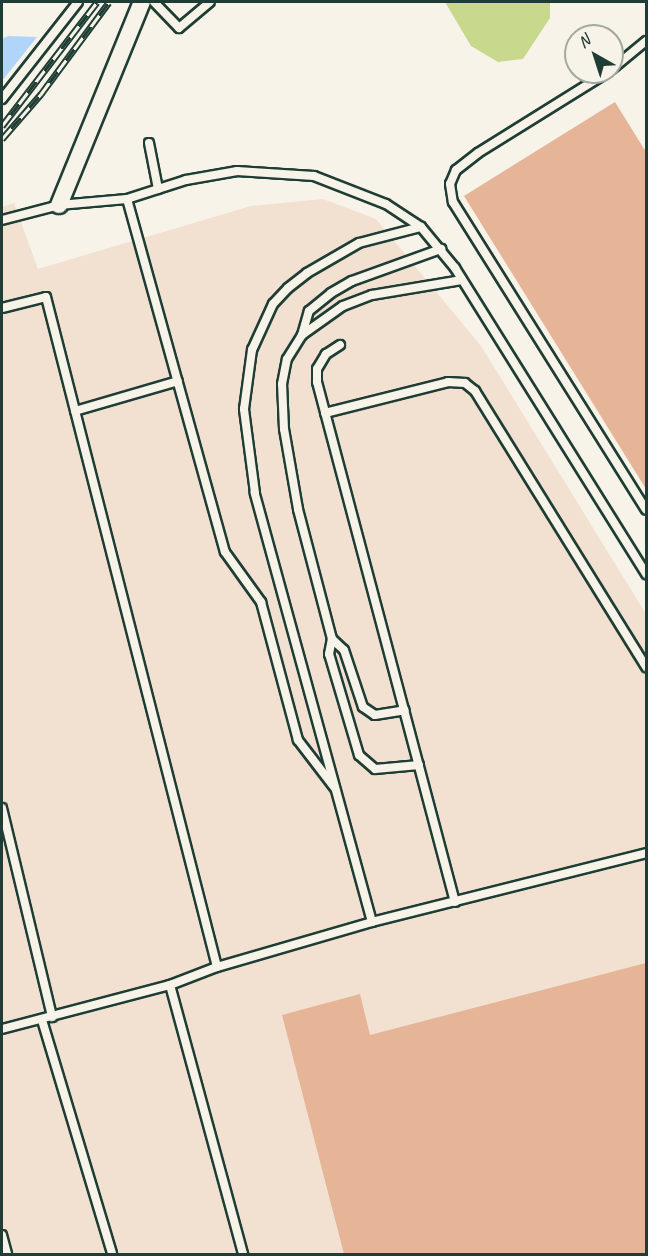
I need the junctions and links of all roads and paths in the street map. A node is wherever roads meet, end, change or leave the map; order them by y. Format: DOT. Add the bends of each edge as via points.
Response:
graph roads {
  1 [pos="78,2"];
  2 [pos="142,2"];
  3 [pos="154,2"];
  4 [pos="210,2"];
  5 [pos="646,41"];
  6 [pos="624,59"];
  7 [pos="589,84"];
  8 [pos="2,99"];
  9 [pos="149,143"];
  10 [pos="158,189"];
  11 [pos="127,199"];
  12 [pos="59,205"];
  13 [pos="2,220"];
  14 [pos="421,227"];
  15 [pos="441,249"];
  16 [pos="462,279"];
  17 [pos="2,308"];
  18 [pos="302,335"];
  19 [pos="340,345"];
  20 [pos="178,381"];
  21 [pos="75,411"];
  22 [pos="325,413"];
  23 [pos="646,510"];
  24 [pos="646,574"];
  25 [pos="332,639"];
  26 [pos="646,667"];
  27 [pos="405,710"];
  28 [pos="419,765"];
  29 [pos="337,790"];
  30 [pos="2,808"];
  31 [pos="646,853"];
  32 [pos="455,902"];
  33 [pos="372,922"];
  34 [pos="217,967"];
  35 [pos="170,986"];
  36 [pos="52,1017"];
  37 [pos="42,1020"];
  38 [pos="2,1029"];
  39 [pos="2,1235"];
  40 [pos="7,1254"];
  41 [pos="112,1254"];
  42 [pos="243,1254"];
  1 -- 8 [label="lane"];
  2 -- 12 [label="street"];
  3 -- 4 [label="lane" via="179,28"];
  5 -- 6 [label="lane"];
  7 -- 23 [label="lane" via="478,153 456,170 450,184 453,202"];
  9 -- 10 [label="lane"];
  10 -- 11 [label="lane"];
  10 -- 14 [label="lane" via="237,171 288,172 363,192"];
  11 -- 12 [label="lane"];
  11 -- 20 [label="lane"];
  12 -- 13 [label="lane"];
  14 -- 15 [label="lane"];
  14 -- 29 [label="lane" via="359,243 307,273 273,304 252,350 244,408 255,493"];
  15 -- 16 [label="lane"];
  15 -- 18 [label="lane" via="352,281 331,293 309,311"];
  16 -- 18 [label="lane" via="356,300"];
  16 -- 24 [label="lane"];
  17 -- 21 [label="lane" via="46,297"];
  18 -- 25 [label="lane" via="287,359 282,384 284,429 298,508"];
  19 -- 22 [label="lane" via="326,354 317,369"];
  20 -- 21 [label="lane"];
  20 -- 29 [label="lane" via="225,552 261,602 298,740"];
  21 -- 34 [label="lane"];
  22 -- 26 [label="lane" via="448,382 465,383 475,391"];
  22 -- 27 [label="lane"];
  25 -- 27 [label="lane" via="344,650 363,707 375,715"];
  25 -- 28 [label="lane" via="329,654 359,755 375,769"];
  27 -- 28 [label="lane"];
  28 -- 32 [label="lane"];
  29 -- 33 [label="lane"];
  30 -- 36 [label="lane"];
  31 -- 32 [label="lane"];
  32 -- 33 [label="lane"];
  33 -- 34 [label="lane"];
  34 -- 35 [label="lane"];
  35 -- 36 [label="lane"];
  35 -- 42 [label="lane"];
  36 -- 37 [label="lane"];
  37 -- 38 [label="lane"];
  37 -- 41 [label="lane"];
  39 -- 40 [label="lane"];
}
